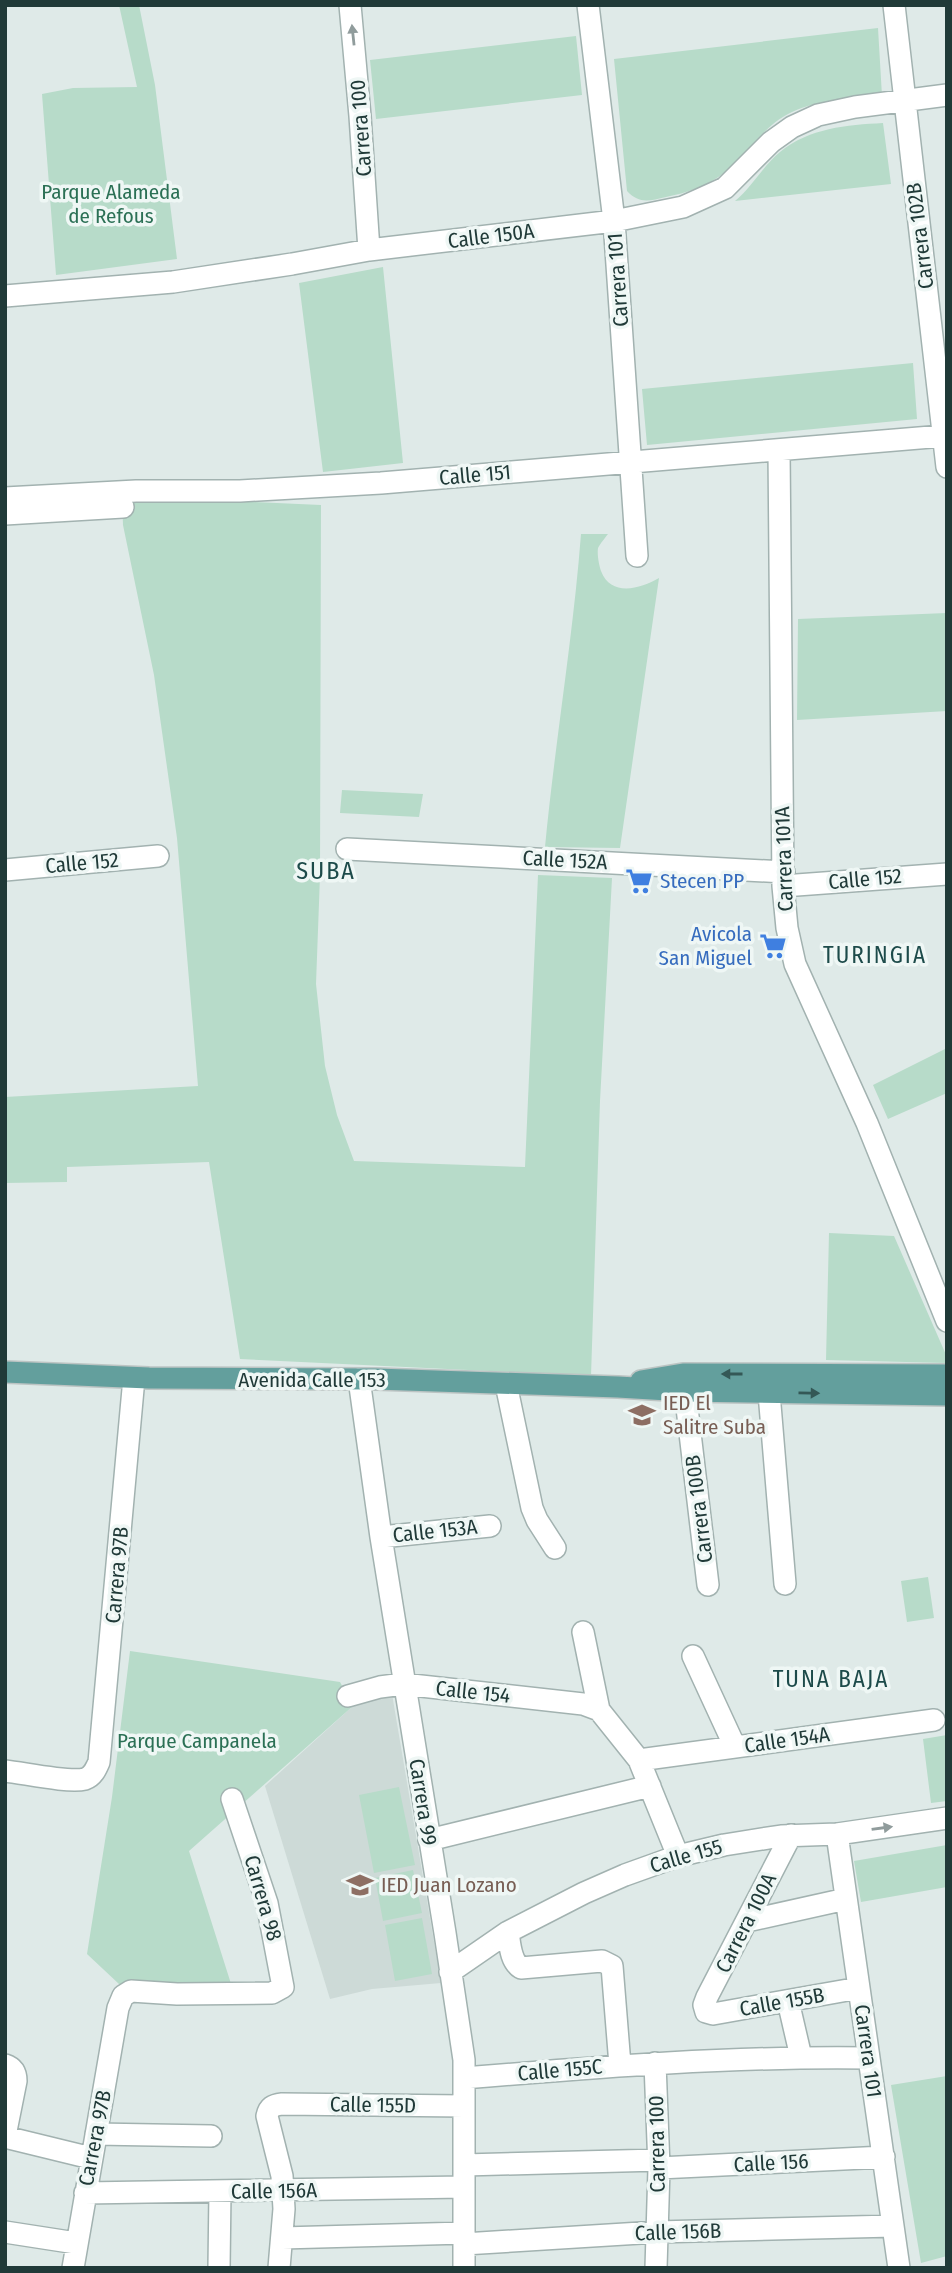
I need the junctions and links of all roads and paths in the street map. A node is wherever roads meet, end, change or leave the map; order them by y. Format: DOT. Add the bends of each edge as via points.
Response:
graph roads {
  1 [pos="350,5"];
  2 [pos="588,5"];
  3 [pos="894,5"];
  4 [pos="947,96"];
  5 [pos="905,101"];
  6 [pos="614,221"];
  7 [pos="369,250"];
  8 [pos="5,296"];
  9 [pos="943,436"];
  10 [pos="779,450"];
  11 [pos="630,462"];
  12 [pos="947,467"];
  13 [pos="5,498"];
  14 [pos="123,507"];
  15 [pos="5,514"];
  16 [pos="637,556"];
  17 [pos="347,849"];
  18 [pos="158,856"];
  19 [pos="5,870"];
  20 [pos="947,874"];
  21 [pos="783,879"];
  22 [pos="947,1321"];
  23 [pos="5,1372"];
  24 [pos="947,1375"];
  25 [pos="134,1378"];
  26 [pos="359,1379"];
  27 [pos="506,1384"];
  28 [pos="618,1387"];
  29 [pos="685,1391"];
  30 [pos="769,1392"];
  31 [pos="947,1395"];
  32 [pos="490,1526"];
  33 [pos="381,1537"];
  34 [pos="555,1548"];
  35 [pos="785,1584"];
  36 [pos="708,1585"];
  37 [pos="583,1632"];
  38 [pos="693,1656"];
  39 [pos="403,1684"];
  40 [pos="348,1696"];
  41 [pos="599,1710"];
  42 [pos="934,1720"];
  43 [pos="735,1747"];
  44 [pos="639,1760"];
  45 [pos="5,1771"];
  46 [pos="650,1786"];
  47 [pos="232,1799"];
  48 [pos="937,1820"];
  49 [pos="836,1834"];
  50 [pos="791,1835"];
  51 [pos="429,1840"];
  52 [pos="678,1856"];
  53 [pos="846,1899"];
  54 [pos="747,1922"];
  55 [pos="508,1932"];
  56 [pos="450,1972"];
  57 [pos="859,1988"];
  58 [pos="788,2001"];
  59 [pos="117,2008"];
  60 [pos="706,2012"];
  61 [pos="801,2057"];
  62 [pos="869,2058"];
  63 [pos="655,2063"];
  64 [pos="620,2065"];
  65 [pos="11,2073"];
  66 [pos="464,2078"];
  67 [pos="464,2106"];
  68 [pos="6,2132"];
  69 [pos="96,2134"];
  70 [pos="211,2136"];
  71 [pos="884,2157"];
  72 [pos="91,2158"];
  73 [pos="659,2164"];
  74 [pos="464,2165"];
  75 [pos="464,2187"];
  76 [pos="220,2191"];
  77 [pos="282,2191"];
  78 [pos="85,2193"];
  79 [pos="893,2226"];
  80 [pos="5,2232"];
  81 [pos="657,2232"];
  82 [pos="282,2238"];
  83 [pos="464,2238"];
  84 [pos="76,2243"];
  85 [pos="73,2268"];
  86 [pos="219,2268"];
  87 [pos="279,2268"];
  88 [pos="464,2268"];
  89 [pos="656,2268"];
  90 [pos="899,2268"];
  7 -- 1 [label="street, Carrera 100, one-way"];
  2 -- 6 [label="street, Carrera 101"];
  3 -- 5 [label="street, Carrera 102B"];
  4 -- 5 [label="street, Calle 150A"];
  5 -- 6 [label="street, Calle 150A" via="818,115 771,142 714,194 682,207"];
  5 -- 9 [label="street, Carrera 102B"];
  6 -- 7 [label="street, Calle 150A"];
  6 -- 11 [label="street, Carrera 101"];
  7 -- 8 [label="street, Calle 150A" via="173,282"];
  9 -- 10 [label="street, Calle 151"];
  9 -- 12 [label="street, Carrera 102B"];
  10 -- 11 [label="street, Calle 151"];
  10 -- 21 [label="street, Carrera 101A"];
  11 -- 13 [label="street, Calle 151" via="381,483"];
  11 -- 16 [label="street, Carrera 101"];
  14 -- 15 [label="street"];
  17 -- 21 [label="street, Calle 152A"];
  18 -- 19 [label="street, Calle 152"];
  20 -- 21 [label="street, Calle 152"];
  21 -- 22 [label="street, Carrera 101A" via="786,928 795,964 867,1123"];
  23 -- 25 [label="main road, Avenida Calle 153"];
  24 -- 28 [label="main road, Avenida Calle 153, one-way" via="683,1374"];
  25 -- 26 [label="main road, Avenida Calle 153"];
  25 -- 45 [label="street, Carrera 97B" via="102,1748 95,1772 85,1779 72,1779"];
  26 -- 27 [label="main road, Avenida Calle 153"];
  26 -- 33 [label="street, Carrera 99"];
  27 -- 28 [label="main road, Avenida Calle 153"];
  27 -- 34 [label="street" via="532,1508"];
  28 -- 29 [label="main road, Avenida Calle 153"];
  29 -- 30 [label="main road, Avenida Calle 153"];
  29 -- 36 [label="street, Carrera 100B"];
  30 -- 31 [label="main road, Avenida Calle 153, one-way"];
  30 -- 35 [label="street"];
  32 -- 33 [label="street, Calle 153A"];
  33 -- 39 [label="street, Carrera 99"];
  37 -- 41 [label="street"];
  38 -- 43 [label="street"];
  39 -- 40 [label="street, Calle 154"];
  39 -- 41 [label="street, Calle 154" via="583,1704"];
  39 -- 51 [label="street, Carrera 99"];
  41 -- 44 [label="street"];
  42 -- 43 [label="street, Calle 154A"];
  43 -- 44 [label="street, Calle 154A"];
  44 -- 46 [label="street"];
  46 -- 51 [label="street"];
  46 -- 52 [label="street"];
  47 -- 59 [label="street, Carrera 98" via="267,1903 283,1987 272,1993 131,1991"];
  49 -- 48 [label="street, Calle 155, one-way"];
  49 -- 50 [label="street, Calle 155"];
  49 -- 53 [label="street, Carrera 101"];
  50 -- 52 [label="street, Calle 155"];
  50 -- 54 [label="street, Carrera 100A"];
  51 -- 56 [label="street, Carrera 99"];
  52 -- 55 [label="street, Calle 155" via="625,1875"];
  53 -- 54 [label="street"];
  53 -- 57 [label="street, Carrera 101"];
  54 -- 60 [label="street, Carrera 100A" via="704,2005"];
  55 -- 56 [label="street, Calle 155"];
  55 -- 64 [label="street" via="515,1964 521,1968 602,1961 612,1966"];
  56 -- 66 [label="street, Carrera 99"];
  57 -- 58 [label="street, Calle 155B"];
  57 -- 62 [label="street, Carrera 101"];
  58 -- 60 [label="street, Calle 155B"];
  58 -- 61 [label="street"];
  59 -- 69 [label="street, Carrera 97B"];
  61 -- 62 [label="street, Calle 155C"];
  61 -- 63 [label="street, Calle 155C"];
  62 -- 71 [label="street, Carrera 101"];
  63 -- 64 [label="street, Calle 155C"];
  63 -- 73 [label="street, Carrera 100"];
  64 -- 66 [label="street, Calle 155C"];
  65 -- 68 [label="street"];
  66 -- 67 [label="street, Carrera 99"];
  67 -- 74 [label="street, Carrera 99"];
  67 -- 77 [label="street, Calle 155D" via="273,2105 267,2116"];
  68 -- 72 [label="street"];
  69 -- 70 [label="street"];
  69 -- 72 [label="street, Carrera 97B"];
  71 -- 73 [label="street, Calle 156"];
  71 -- 79 [label="street, Carrera 101"];
  72 -- 78 [label="street, Carrera 97B"];
  73 -- 74 [label="street, Calle 156"];
  73 -- 81 [label="street, Carrera 100"];
  74 -- 75 [label="street, Carrera 99"];
  75 -- 77 [label="street, Calle 156A"];
  75 -- 83 [label="street, Carrera 99"];
  76 -- 77 [label="street, Calle 156A"];
  76 -- 78 [label="street, Calle 156A"];
  76 -- 86 [label="street"];
  77 -- 82 [label="street"];
  78 -- 84 [label="street, Carrera 97B"];
  79 -- 81 [label="street, Calle 156B"];
  79 -- 90 [label="street, Carrera 101"];
  80 -- 84 [label="street"];
  81 -- 83 [label="street, Calle 156B"];
  81 -- 89 [label="street, Carrera 100"];
  82 -- 83 [label="street, Calle 156B"];
  82 -- 87 [label="street"];
  83 -- 88 [label="street, Carrera 99"];
  84 -- 85 [label="street, Carrera 97B"];
}
